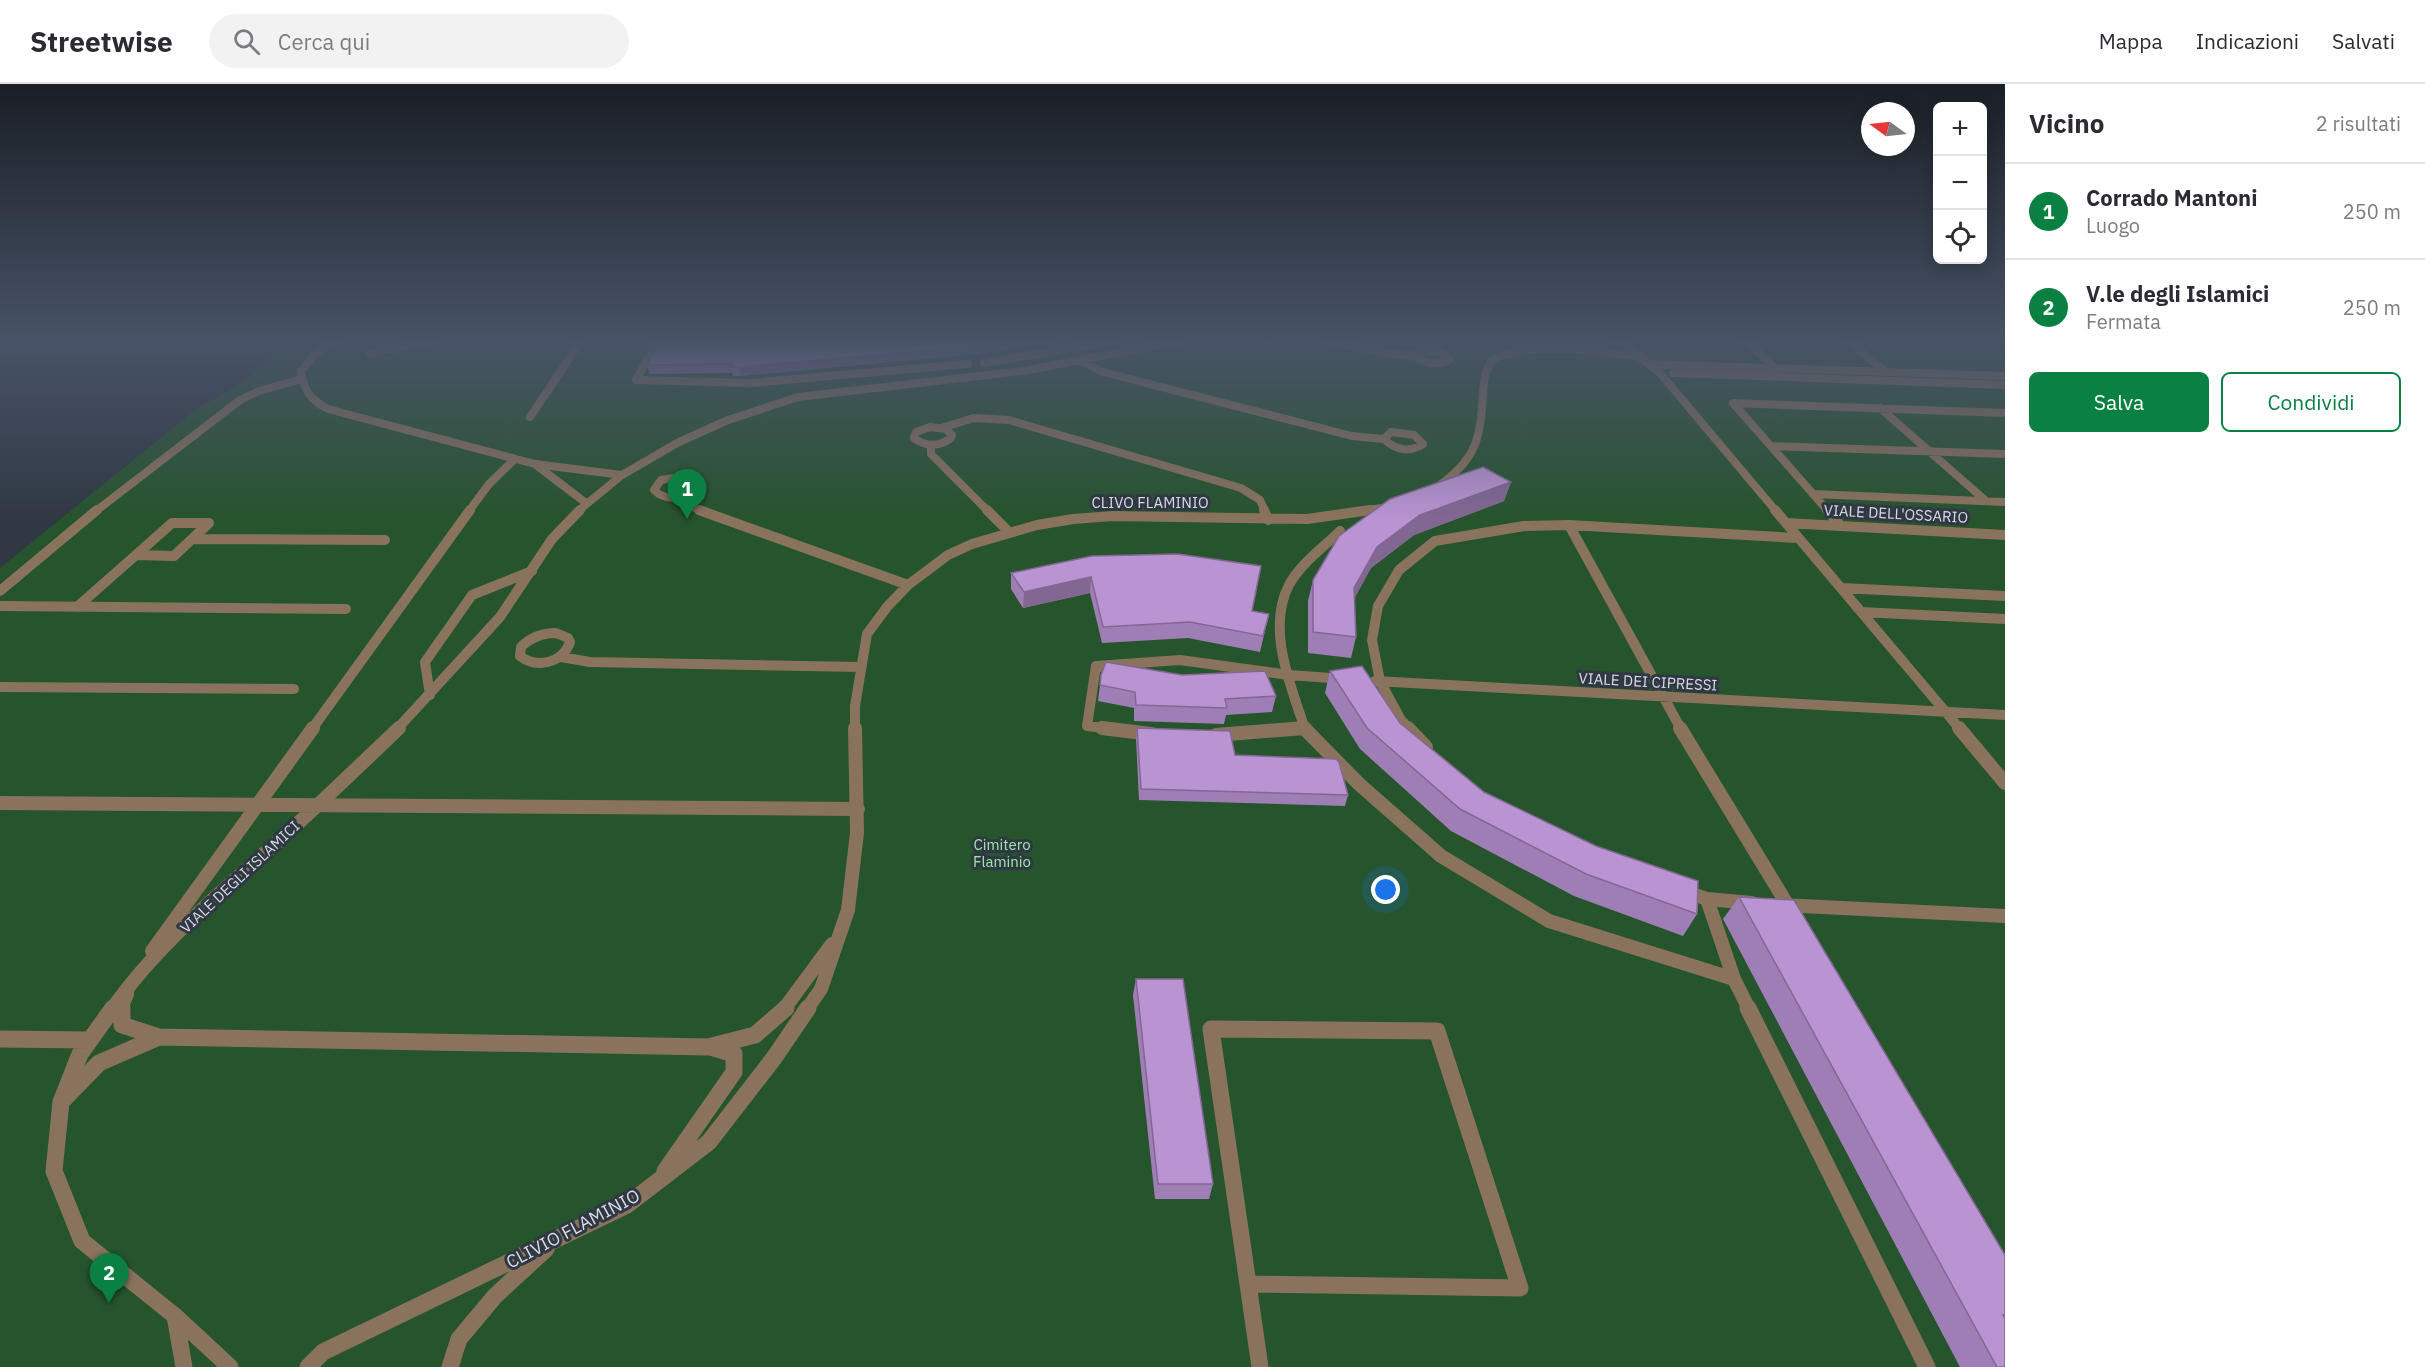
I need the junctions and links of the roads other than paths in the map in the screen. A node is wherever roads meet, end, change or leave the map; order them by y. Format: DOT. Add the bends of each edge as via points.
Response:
graph roads {
  1 [pos="239,401"];
  2 [pos="312,401"];
  3 [pos="542,401"];
  4 [pos="785,401"];
  5 [pos="1216,401"];
  6 [pos="1483,401"];
  7 [pos="1683,401"];
  8 [pos="1880,408"];
  9 [pos="2005,413"];
  10 [pos="531,417"];
  11 [pos="941,428"];
  12 [pos="1384,439"];
  13 [pos="931,445"];
  14 [pos="1772,446"];
  15 [pos="1929,451"];
  16 [pos="2005,454"];
  17 [pos="515,459"];
  18 [pos="535,464"];
  19 [pos="622,475"];
  20 [pos="1424,494"];
  21 [pos="1813,494"];
  22 [pos="680,496"];
  23 [pos="1986,501"];
  24 [pos="2005,502"];
  25 [pos="586,503"];
  26 [pos="1399,504"];
  27 [pos="1268,520"];
  28 [pos="1786,524"];
  29 [pos="1569,525"];
  30 [pos="1841,526"];
  31 [pos="1340,531"];
  32 [pos="1009,532"];
  33 [pos="2005,535"];
  34 [pos="1797,538"];
  35 [pos="192,539"];
  36 [pos="385,540"];
  37 [pos="135,555"];
  38 [pos="532,571"];
  39 [pos="908,585"];
  40 [pos="1842,588"];
  41 [pos="0,591"];
  42 [pos="2005,596"];
  43 [pos="0,606"];
  44 [pos="77,607"];
  45 [pos="346,609"];
  46 [pos="1861,612"];
  47 [pos="2005,619"];
  48 [pos="561,657"];
  49 [pos="1096,666"];
  50 [pos="860,667"];
  51 [pos="1289,675"];
  52 [pos="1149,676"];
  53 [pos="1224,679"];
  54 [pos="1380,681"];
  55 [pos="0,687"];
  56 [pos="294,690"];
  57 [pos="430,695"];
  58 [pos="1662,698"];
  59 [pos="1943,711"];
  60 [pos="2005,715"];
  61 [pos="1305,729"];
  62 [pos="1165,735"];
  63 [pos="1204,735"];
  64 [pos="1438,759"];
  65 [pos="2005,783"];
  66 [pos="0,803"];
  67 [pos="319,805"];
  68 [pos="255,806"];
  69 [pos="858,809"];
  70 [pos="1670,886"];
  71 [pos="1707,899"];
  72 [pos="1787,905"];
  73 [pos="2005,916"];
  74 [pos="1799,926"];
  75 [pos="838,936"];
  76 [pos="135,976"];
  77 [pos="1734,979"];
  78 [pos="159,1037"];
  79 [pos="0,1039"];
  80 [pos="90,1040"];
  81 [pos="708,1047"];
  82 [pos="61,1102"];
  83 [pos="658,1182"];
  84 [pos="555,1240"];
  85 [pos="1248,1284"];
  86 [pos="175,1316"];
  87 [pos="184,1367"];
  88 [pos="230,1367"];
  89 [pos="308,1367"];
  90 [pos="450,1367"];
  91 [pos="1260,1367"];
  92 [pos="1927,1367"];
  1 -- 41 [label="lane" via="108,501"];
  2 -- 17 [label="lane" via="336,413"];
  3 -- 10 [label="lane"];
  4 -- 19 [label="lane, VIALE DEGLI ISLAMICI" via="679,442"];
  5 -- 12 [label="lane" via="1341,433"];
  6 -- 20 [label="lane" via="1481,435 1474,453 1460,471"];
  7 -- 28 [label="lane"];
  8 -- 9 [label="lane"];
  8 -- 14 [label="lane" via="1733,403"];
  8 -- 15 [label="lane"];
  11 -- 13 [label="lane" via="950,432 951,438"];
  11 -- 13 [label="lane" via="924,428 914,435 920,443"];
  11 -- 27 [label="lane" via="975,417 1009,420 1242,488 1260,500"];
  13 -- 32 [label="lane" via="931,454"];
  14 -- 15 [label="lane"];
  14 -- 21 [label="lane"];
  15 -- 16 [label="lane"];
  15 -- 23 [label="lane"];
  17 -- 18 [label="lane"];
  17 -- 68 [label="lane" via="489,484"];
  18 -- 19 [label="lane"];
  18 -- 25 [label="lane"];
  19 -- 25 [label="lane, VIALE DEGLI ISLAMICI"];
  21 -- 23 [label="lane"];
  21 -- 30 [label="lane"];
  22 -- 39 [label="lane" via="686,505"];
  23 -- 24 [label="lane"];
  25 -- 38 [label="lane, VIALE DEGLI ISLAMICI" via="552,539"];
  26 -- 27 [label="lane, CLIVO FLAMINIO" via="1344,515"];
  27 -- 32 [label="lane, CLIVO FLAMINIO" via="1113,516 1073,519"];
  28 -- 30 [label="lane, VIALE DELL'OSSARIO"];
  28 -- 34 [label="lane"];
  29 -- 34 [label="lane"];
  29 -- 54 [label="lane" via="1524,526 1434,541 1408,562 1378,606 1372,640"];
  29 -- 58 [label="lane"];
  30 -- 33 [label="lane, VIALE DELL'OSSARIO"];
  31 -- 51 [label="lane" via="1291,583 1282,600 1278,618"];
  32 -- 39 [label="lane, CLIVO FLAMINIO" via="948,555"];
  34 -- 40 [label="lane"];
  35 -- 36 [label="lane"];
  35 -- 37 [label="lane" via="174,556"];
  35 -- 37 [label="lane" via="209,523 172,523"];
  37 -- 44 [label="lane"];
  38 -- 57 [label="lane, VIALE DEGLI ISLAMICI" via="500,617"];
  38 -- 57 [label="lane" via="472,595 426,662"];
  39 -- 50 [label="lane, CLIVO FLAMINIO" via="867,634"];
  40 -- 42 [label="lane"];
  40 -- 46 [label="lane"];
  43 -- 44 [label="lane"];
  44 -- 45 [label="lane"];
  46 -- 47 [label="lane"];
  46 -- 59 [label="lane"];
  48 -- 50 [label="lane" via="590,662"];
  49 -- 51 [label="lane" via="1180,660"];
  49 -- 52 [label="lane"];
  49 -- 62 [label="lane" via="1087,726"];
  50 -- 69 [label="lane, CLIVO FLAMINIO" via="855,706"];
  51 -- 53 [label="lane"];
  51 -- 54 [label="lane, VIALE DEI CIPRESSI"];
  51 -- 61 [label="lane"];
  54 -- 58 [label="lane, VIALE DEI CIPRESSI"];
  54 -- 64 [label="lane" via="1401,720"];
  55 -- 56 [label="lane"];
  57 -- 67 [label="lane, VIALE DEGLI ISLAMICI"];
  58 -- 59 [label="lane, VIALE DEI CIPRESSI"];
  58 -- 72 [label="lane"];
  59 -- 60 [label="lane, VIALE DEI CIPRESSI"];
  59 -- 65 [label="lane"];
  61 -- 63 [label="lane"];
  61 -- 77 [label="lane" via="1359,784 1441,856 1549,921"];
  66 -- 68 [label="lane"];
  67 -- 68 [label="lane"];
  67 -- 69 [label="lane"];
  67 -- 76 [label="lane, VIALE DEGLI ISLAMICI"];
  68 -- 76 [label="lane"];
  69 -- 75 [label="lane, CLIVO FLAMINIO" via="848,910"];
  70 -- 71 [label="lane"];
  71 -- 72 [label="lane"];
  71 -- 77 [label="lane"];
  72 -- 73 [label="lane"];
  72 -- 74 [label="lane"];
  75 -- 81 [label="lane" via="783,1011 755,1035"];
  75 -- 83 [label="lane, CLIVIO FLAMINIO" via="821,989 774,1058 709,1142"];
  76 -- 78 [label="lane" via="121,1009 122,1024"];
  76 -- 80 [label="lane, VIALE DEGLI ISLAMICI"];
  77 -- 92 [label="lane"];
  78 -- 81 [label="lane"];
  78 -- 82 [label="lane" via="99,1063"];
  79 -- 80 [label="lane"];
  80 -- 82 [label="lane, VIALE DEGLI ISLAMICI" via="80,1054"];
  81 -- 83 [label="lane" via="734,1054 734,1072"];
  82 -- 86 [label="lane, VIALE DEGLI ISLAMICI" via="54,1172 82,1240"];
  83 -- 84 [label="lane, CLIVIO FLAMINIO" via="627,1205"];
  84 -- 89 [label="lane, CLIVIO FLAMINIO" via="334,1347"];
  84 -- 90 [label="lane" via="495,1296 459,1339"];
  85 -- 85 [label="lane" via="1520,1288 1437,1031 1211,1029"];
  85 -- 91 [label="lane"];
  86 -- 87 [label="lane"];
  86 -- 88 [label="lane, VIALE DEGLI ISLAMICI"];
}
